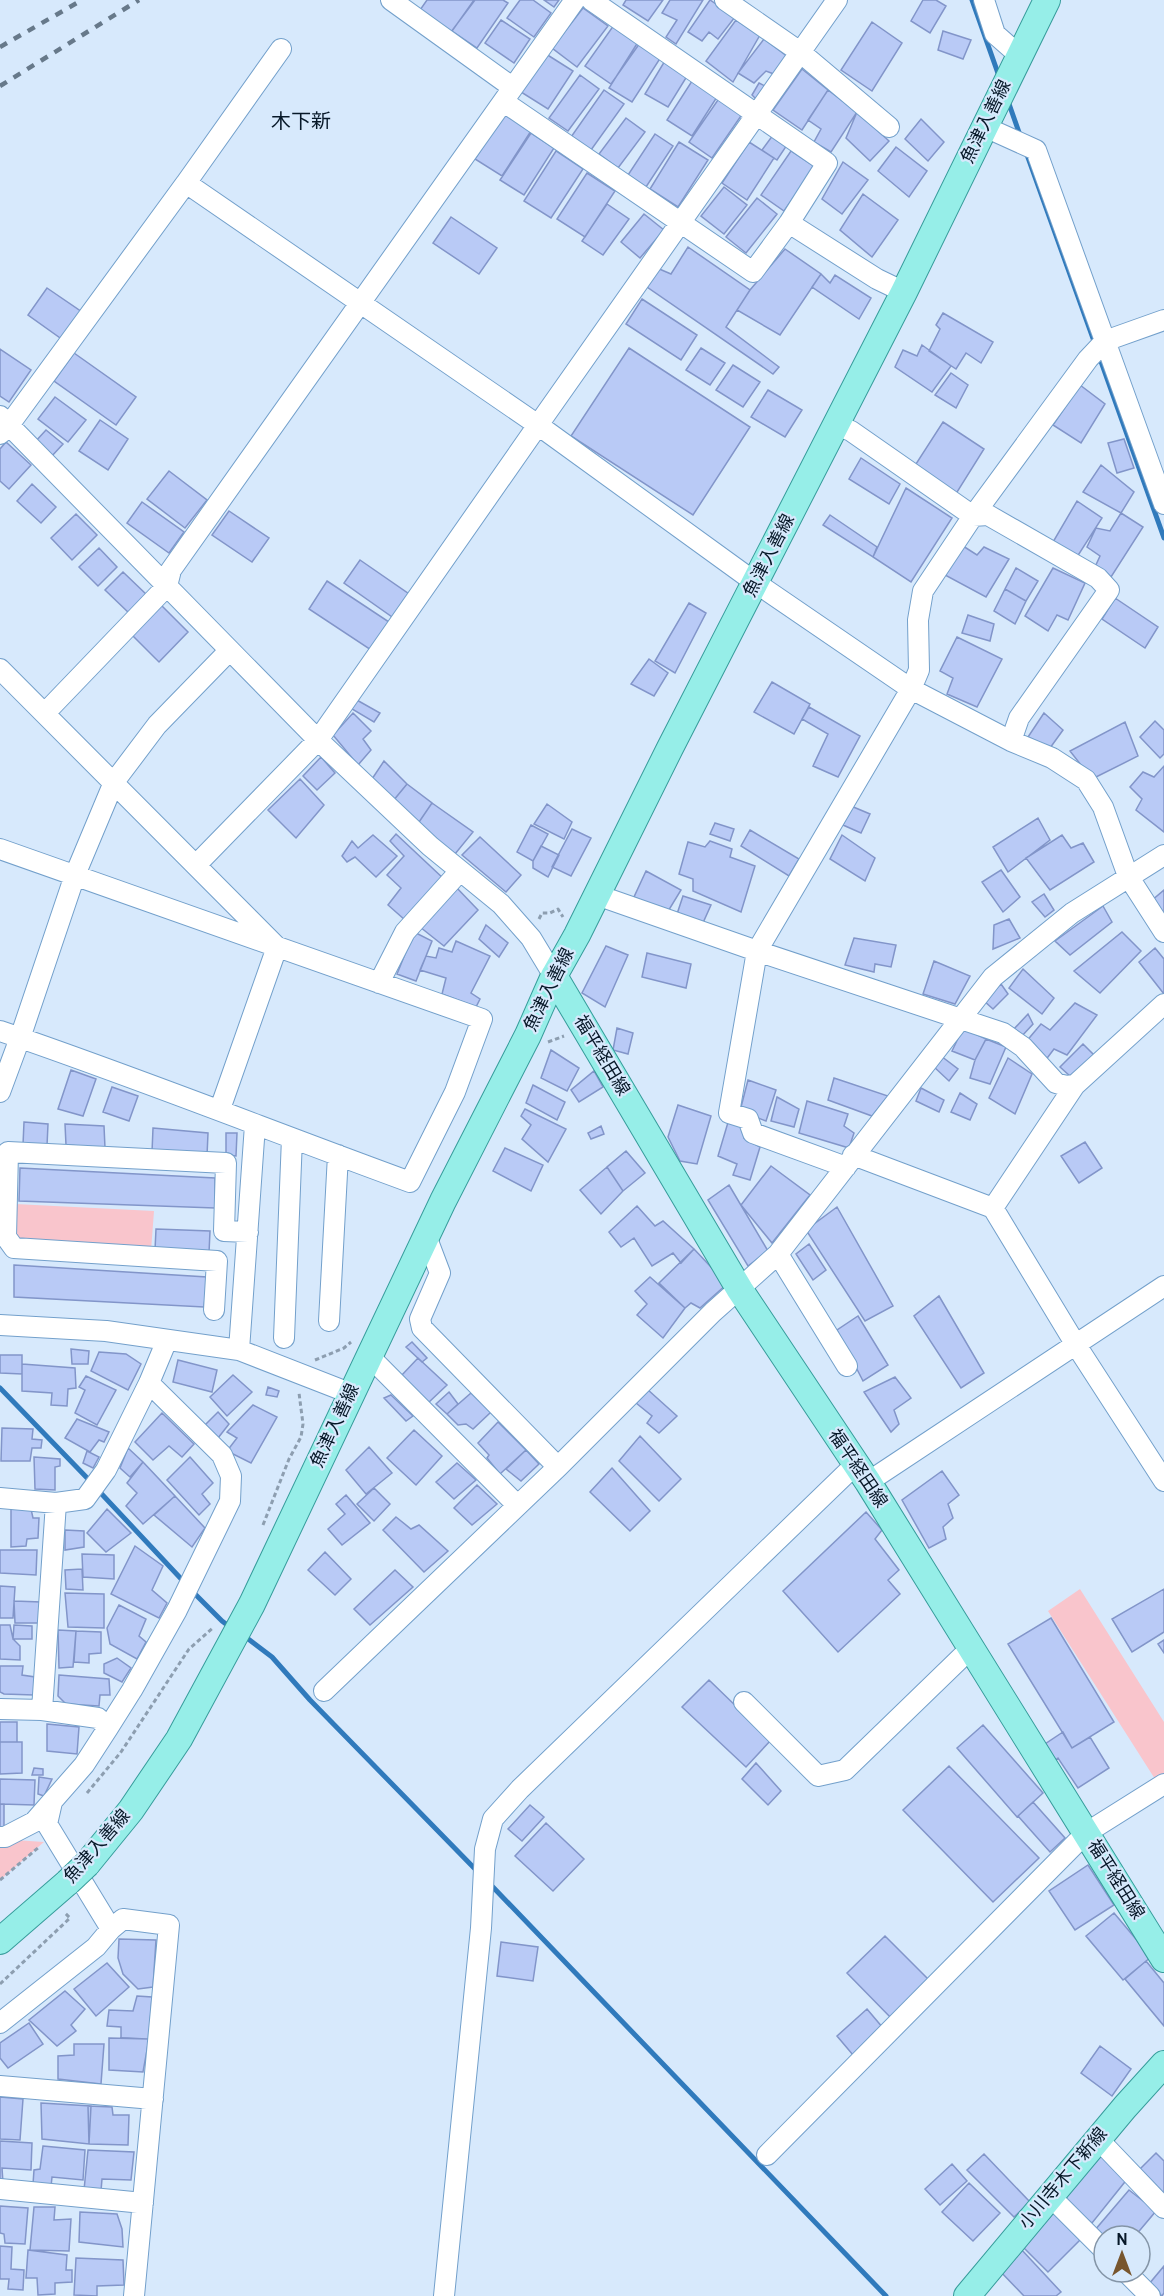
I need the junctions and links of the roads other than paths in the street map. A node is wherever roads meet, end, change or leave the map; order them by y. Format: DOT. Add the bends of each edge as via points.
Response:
graph roads {
  1 [pos="391,0"];
  2 [pos="575,0"];
  3 [pos="591,0"];
  4 [pos="725,0"];
  5 [pos="837,0"];
  6 [pos="984,0"];
  7 [pos="1047,0"];
  8 [pos="280,49"];
  9 [pos="800,52"];
  10 [pos="1020,56"];
  11 [pos="508,94"];
  12 [pos="756,113"];
  13 [pos="889,127"];
  14 [pos="985,127"];
  15 [pos="186,183"];
  16 [pos="681,223"];
  17 [pos="789,223"];
  18 [pos="904,292"];
  19 [pos="361,304"];
  20 [pos="1164,320"];
  21 [pos="1105,341"];
  22 [pos="3,425"];
  23 [pos="538,425"];
  24 [pos="837,425"];
  25 [pos="1164,504"];
  26 [pos="973,516"];
  27 [pos="756,583"];
  28 [pos="167,586"];
  29 [pos="229,651"];
  30 [pos="0,669"];
  31 [pos="912,689"];
  32 [pos="45,713"];
  33 [pos="318,740"];
  34 [pos="1011,741"];
  35 [pos="114,782"];
  36 [pos="0,849"];
  37 [pos="1164,855"];
  38 [pos="196,865"];
  39 [pos="460,871"];
  40 [pos="75,874"];
  41 [pos="1128,876"];
  42 [pos="597,895"];
  43 [pos="1164,932"];
  44 [pos="277,947"];
  45 [pos="757,951"];
  46 [pos="554,976"];
  47 [pos="379,983"];
  48 [pos="1164,1004"];
  49 [pos="960,1019"];
  50 [pos="0,1031"];
  51 [pos="20,1038"];
  52 [pos="1075,1085"];
  53 [pos="0,1092"];
  54 [pos="219,1109"];
  55 [pos="255,1125"];
  56 [pos="292,1138"];
  57 [pos="338,1155"];
  58 [pos="849,1161"];
  59 [pos="993,1209"];
  60 [pos="224,1231"];
  61 [pos="248,1232"];
  62 [pos="426,1236"];
  63 [pos="778,1254"];
  64 [pos="217,1261"];
  65 [pos="1164,1286"];
  66 [pos="740,1290"];
  67 [pos="214,1310"];
  68 [pos="329,1321"];
  69 [pos="0,1325"];
  70 [pos="284,1338"];
  71 [pos="167,1340"];
  72 [pos="1076,1345"];
  73 [pos="362,1347"];
  74 [pos="239,1350"];
  75 [pos="848,1366"];
  76 [pos="149,1383"];
  77 [pos="352,1394"];
  78 [pos="558,1467"];
  79 [pos="861,1474"];
  80 [pos="1164,1481"];
  81 [pos="0,1498"];
  82 [pos="56,1503"];
  83 [pos="517,1505"];
  84 [pos="971,1648"];
  85 [pos="324,1691"];
  86 [pos="744,1702"];
  87 [pos="0,1709"];
  88 [pos="42,1710"];
  89 [pos="108,1728"];
  90 [pos="1164,1784"];
  91 [pos="52,1802"];
  92 [pos="1086,1833"];
  93 [pos="0,1837"];
  94 [pos="111,1929"];
  95 [pos="0,1941"];
  96 [pos="1164,1959"];
  97 [pos="0,2023"];
  98 [pos="1164,2064"];
  99 [pos="0,2086"];
  100 [pos="153,2100"];
  101 [pos="1098,2139"];
  102 [pos="767,2155"];
  103 [pos="0,2189"];
  104 [pos="1050,2196"];
  105 [pos="143,2203"];
  106 [pos="1164,2208"];
  107 [pos="1092,2238"];
  108 [pos="1138,2284"];
  109 [pos="134,2296"];
  110 [pos="444,2296"];
  111 [pos="967,2296"];
  112 [pos="1150,2296"];
  1 -- 11 [label="street"];
  2 -- 11 [label="street"];
  3 -- 12 [label="street"];
  4 -- 9 [label="street"];
  5 -- 9 [label="street"];
  6 -- 10 [label="street" via="995,34"];
  7 -- 10 [label="main road, 魚津入善線"];
  8 -- 15 [label="street"];
  9 -- 12 [label="street"];
  9 -- 13 [label="street"];
  10 -- 14 [label="main road, 魚津入善線"];
  11 -- 16 [label="street"];
  11 -- 19 [label="street"];
  12 -- 16 [label="street"];
  12 -- 17 [label="street" via="827,163"];
  14 -- 18 [label="main road, 魚津入善線"];
  14 -- 21 [label="street" via="1036,150"];
  15 -- 19 [label="street"];
  15 -- 22 [label="street"];
  16 -- 17 [label="street" via="753,272"];
  16 -- 23 [label="street"];
  17 -- 18 [label="street"];
  18 -- 24 [label="main road, 魚津入善線"];
  19 -- 23 [label="street"];
  19 -- 28 [label="street" via="171,570"];
  20 -- 21 [label="street"];
  21 -- 25 [label="street"];
  21 -- 26 [label="street"];
  22 -- 28 [label="street"];
  23 -- 27 [label="street"];
  23 -- 33 [label="street"];
  24 -- 26 [label="street"];
  24 -- 27 [label="main road, 魚津入善線"];
  26 -- 31 [label="street" via="922,591 919,670"];
  26 -- 34 [label="street" via="988,515 1098,578 1110,591 1019,718"];
  27 -- 31 [label="street"];
  27 -- 42 [label="main road, 魚津入善線"];
  28 -- 29 [label="street"];
  28 -- 32 [label="street"];
  29 -- 33 [label="street"];
  29 -- 35 [label="street" via="158,725"];
  30 -- 32 [label="street"];
  31 -- 34 [label="street"];
  31 -- 45 [label="street"];
  32 -- 35 [label="street"];
  33 -- 38 [label="street"];
  33 -- 39 [label="street"];
  34 -- 41 [label="street" via="1052,758 1086,780 1103,807"];
  35 -- 38 [label="street"];
  35 -- 40 [label="street"];
  36 -- 40 [label="street"];
  37 -- 41 [label="street"];
  38 -- 44 [label="street"];
  39 -- 46 [label="street" via="501,904 531,938"];
  39 -- 47 [label="street" via="405,932"];
  40 -- 44 [label="street"];
  40 -- 51 [label="street"];
  41 -- 43 [label="street"];
  41 -- 49 [label="street" via="1072,912 1021,952 993,976"];
  42 -- 45 [label="street"];
  42 -- 46 [label="main road, 魚津入善線"];
  44 -- 47 [label="street"];
  44 -- 54 [label="street"];
  45 -- 49 [label="street"];
  45 -- 58 [label="street" via="729,1113 748,1119 753,1133"];
  46 -- 62 [label="main road, 魚津入善線"];
  46 -- 66 [label="main road, 福平経田線"];
  47 -- 57 [label="street" via="482,1019 455,1092 410,1182"];
  48 -- 52 [label="street"];
  49 -- 52 [label="street" via="1003,1033 1023,1047 1056,1083"];
  49 -- 58 [label="street"];
  50 -- 51 [label="street"];
  51 -- 53 [label="street"];
  51 -- 54 [label="street"];
  52 -- 59 [label="street"];
  54 -- 55 [label="street"];
  55 -- 56 [label="street"];
  55 -- 61 [label="street"];
  56 -- 57 [label="street"];
  56 -- 70 [label="street"];
  57 -- 68 [label="street"];
  58 -- 59 [label="street"];
  58 -- 63 [label="street"];
  59 -- 72 [label="street"];
  60 -- 61 [label="street"];
  60 -- 64 [label="street"];
  60 -- 64 [label="street" via="226,1163 8,1152 6,1237 14,1248"];
  61 -- 74 [label="street"];
  62 -- 73 [label="main road, 魚津入善線"];
  62 -- 78 [label="street" via="440,1273 420,1319 422,1328"];
  63 -- 66 [label="street"];
  63 -- 75 [label="street"];
  64 -- 67 [label="street"];
  65 -- 72 [label="street"];
  66 -- 78 [label="street" via="712,1312"];
  66 -- 79 [label="main road, 福平経田線"];
  69 -- 71 [label="street" via="106,1331"];
  71 -- 74 [label="street"];
  71 -- 76 [label="street"];
  72 -- 79 [label="street"];
  72 -- 80 [label="street"];
  73 -- 77 [label="main road, 魚津入善線"];
  73 -- 83 [label="street"];
  74 -- 77 [label="street"];
  76 -- 82 [label="street" via="106,1470 85,1499"];
  76 -- 89 [label="street" via="222,1455 231,1476 230,1501 177,1610"];
  77 -- 95 [label="main road, 魚津入善線, bridge" via="252,1604 179,1739 131,1810 87,1864"];
  78 -- 83 [label="street"];
  79 -- 84 [label="main road, 福平経田線"];
  79 -- 110 [label="street" via="493,1818 485,1849 481,1928"];
  81 -- 82 [label="street"];
  82 -- 88 [label="street"];
  83 -- 85 [label="street"];
  84 -- 86 [label="street" via="845,1770 818,1776"];
  84 -- 92 [label="main road, 福平経田線"];
  87 -- 88 [label="street"];
  88 -- 89 [label="street" via="98,1718"];
  89 -- 91 [label="street" via="84,1765"];
  90 -- 92 [label="street"];
  91 -- 93 [label="street" via="34,1822"];
  91 -- 94 [label="street" via="47,1824"];
  92 -- 96 [label="main road, 福平経田線"];
  92 -- 102 [label="street"];
  94 -- 97 [label="street" via="96,1947"];
  94 -- 100 [label="street" via="123,1919 169,1925"];
  98 -- 101 [label="main road, 小川寺木下新線"];
  99 -- 100 [label="street"];
  100 -- 105 [label="street"];
  101 -- 104 [label="main road, 小川寺木下新線"];
  101 -- 106 [label="street"];
  103 -- 105 [label="street"];
  104 -- 107 [label="street"];
  104 -- 111 [label="main road, 小川寺木下新線"];
  105 -- 109 [label="street"];
  108 -- 112 [label="street"];
}
